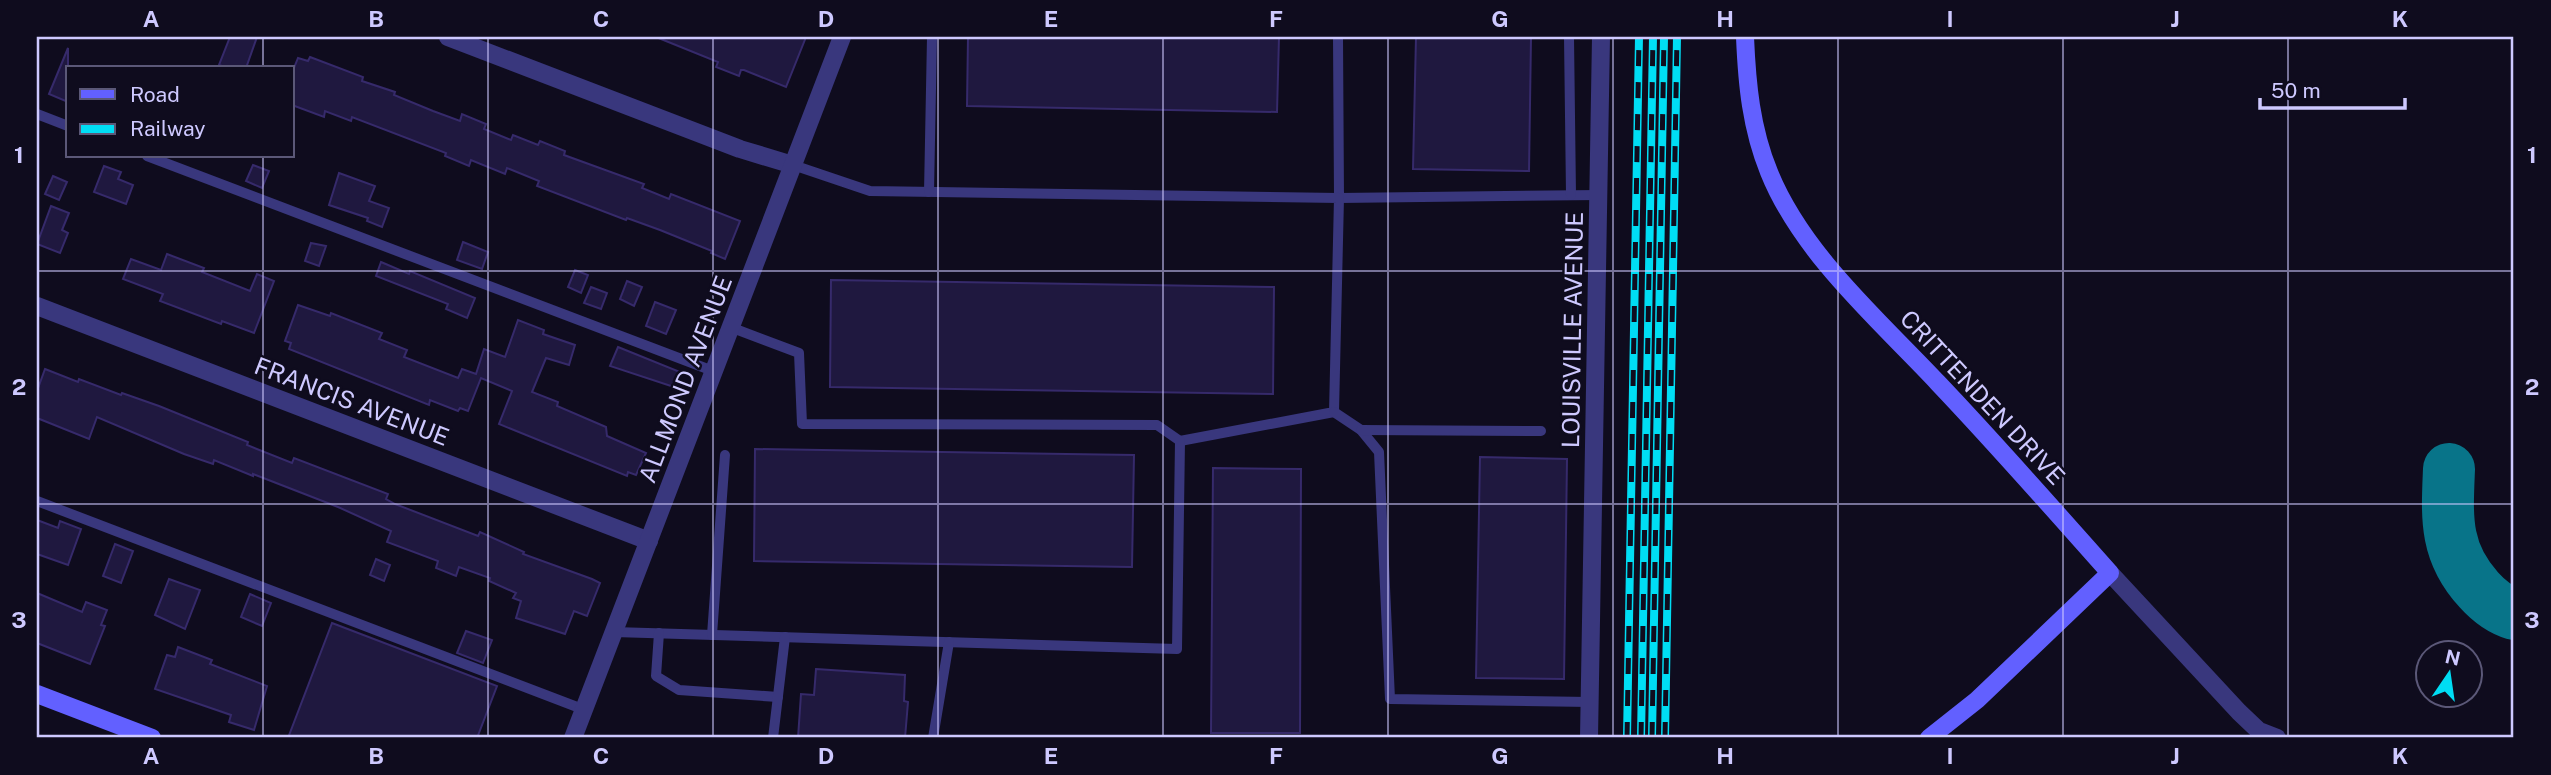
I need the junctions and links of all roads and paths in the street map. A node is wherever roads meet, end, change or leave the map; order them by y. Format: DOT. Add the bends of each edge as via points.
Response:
graph roads {
  1 [pos="447,37"];
  2 [pos="842,37"];
  3 [pos="932,37"];
  4 [pos="1338,37"];
  5 [pos="1569,37"];
  6 [pos="1601,37"];
  7 [pos="1745,37"];
  8 [pos="37,114"];
  9 [pos="66,125"];
  10 [pos="152,158"];
  11 [pos="793,165"];
  12 [pos="929,192"];
  13 [pos="1571,195"];
  14 [pos="1600,195"];
  15 [pos="1339,198"];
  16 [pos="37,306"];
  17 [pos="730,327"];
  18 [pos="713,371"];
  19 [pos="1335,412"];
  20 [pos="1361,430"];
  21 [pos="1541,431"];
  22 [pos="1180,441"];
  23 [pos="725,455"];
  24 [pos="37,501"];
  25 [pos="649,541"];
  26 [pos="2110,573"];
  27 [pos="614,632"];
  28 [pos="659,633"];
  29 [pos="712,635"];
  30 [pos="785,637"];
  31 [pos="949,642"];
  32 [pos="37,694"];
  33 [pos="778,698"];
  34 [pos="1590,702"];
  35 [pos="584,710"];
  36 [pos="152,738"];
  37 [pos="573,738"];
  38 [pos="773,738"];
  39 [pos="933,738"];
  40 [pos="1590,738"];
  41 [pos="1928,738"];
  42 [pos="2277,738"];
  1 -- 11 [label="street"];
  2 -- 11 [label="street, ALLMOND AVENUE"];
  3 -- 12 [label="lane"];
  4 -- 15 [label="lane"];
  5 -- 13 [label="lane"];
  6 -- 14 [label="street, LOUISVILLE AVENUE"];
  7 -- 26 [label="main road, CRITTENDEN DRIVE" via="1747,89 1756,134 1770,174 1800,231"];
  8 -- 9 [label="lane"];
  10 -- 18 [label="lane"];
  11 -- 12 [label="lane" via="870,191"];
  11 -- 17 [label="street, ALLMOND AVENUE"];
  12 -- 15 [label="lane"];
  13 -- 14 [label="lane"];
  13 -- 15 [label="lane"];
  14 -- 34 [label="street, LOUISVILLE AVENUE"];
  15 -- 19 [label="lane"];
  16 -- 25 [label="street, FRANCIS AVENUE"];
  17 -- 18 [label="street, ALLMOND AVENUE"];
  17 -- 22 [label="lane" via="799,353 802,424 1157,425"];
  18 -- 25 [label="street, ALLMOND AVENUE"];
  19 -- 20 [label="lane"];
  19 -- 22 [label="lane"];
  20 -- 21 [label="lane"];
  20 -- 34 [label="lane" via="1379,452 1390,699"];
  22 -- 31 [label="lane" via="1177,649"];
  23 -- 29 [label="lane"];
  24 -- 35 [label="lane"];
  25 -- 27 [label="street, ALLMOND AVENUE"];
  26 -- 41 [label="main road" via="1977,700"];
  26 -- 42 [label="street, CRITTENDEN DRIVE" via="2239,712 2259,731"];
  27 -- 28 [label="lane"];
  27 -- 35 [label="street, ALLMOND AVENUE"];
  28 -- 29 [label="lane"];
  28 -- 33 [label="lane" via="656,676 678,690"];
  29 -- 30 [label="lane"];
  30 -- 31 [label="lane"];
  30 -- 33 [label="lane"];
  31 -- 39 [label="lane"];
  32 -- 36 [label="main road"];
  33 -- 38 [label="lane"];
  34 -- 40 [label="street, LOUISVILLE AVENUE"];
  35 -- 37 [label="street, ALLMOND AVENUE"];
}
